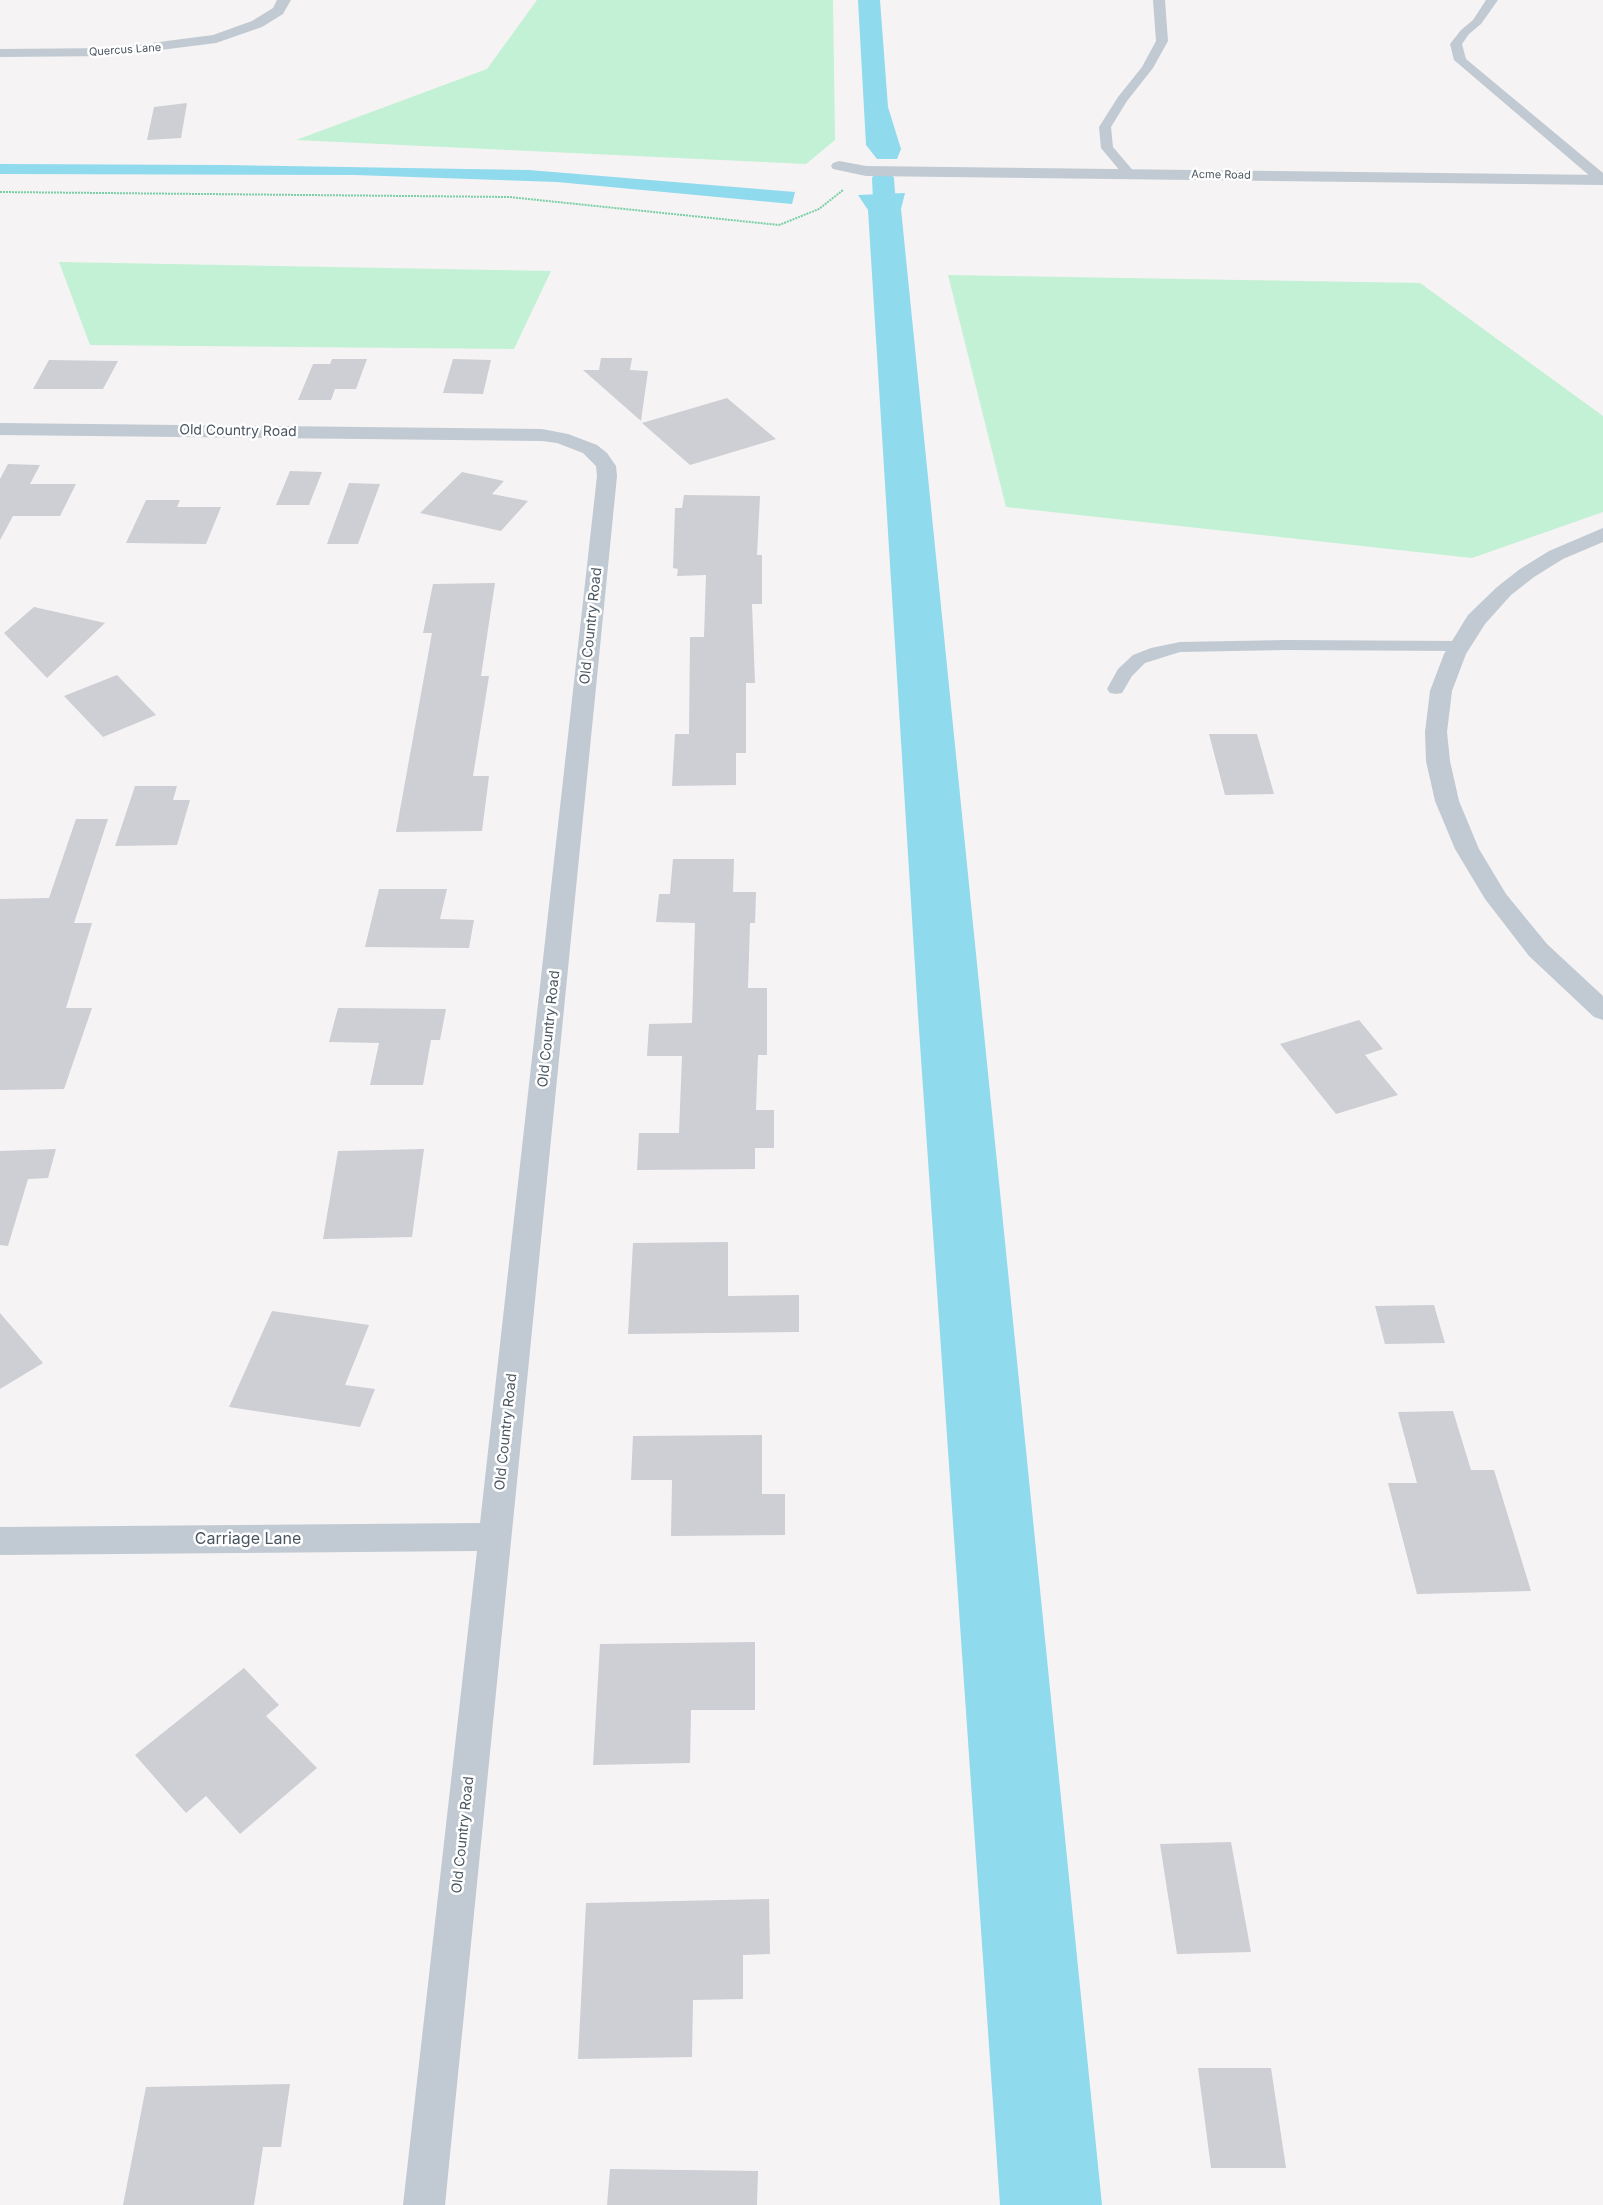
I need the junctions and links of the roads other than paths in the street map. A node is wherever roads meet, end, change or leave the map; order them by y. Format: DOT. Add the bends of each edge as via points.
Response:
graph roads {
  1 [pos="284,0"];
  2 [pos="1159,0"];
  3 [pos="1492,0"];
  4 [pos="0,53"];
  5 [pos="839,166"];
  6 [pos="1130,174"];
  7 [pos="1603,180"];
  8 [pos="0,429"];
  9 [pos="1603,534"];
  10 [pos="1460,646"];
  11 [pos="1116,689"];
  12 [pos="1603,1011"];
  13 [pos="495,1537"];
  14 [pos="0,1541"];
  15 [pos="424,2205"];
  1 -- 4 [label="street, Quercus Lane" via="272,15 216,39 148,49"];
  2 -- 6 [label="lane" via="1162,41 1148,68 1105,127 1107,148"];
  3 -- 7 [label="lane" via="1456,44 1460,60"];
  5 -- 6 [label="street, Acme Road" via="866,171"];
  6 -- 7 [label="street, Acme Road"];
  8 -- 13 [label="street, Old Country Road" via="542,435 590,449 606,466"];
  9 -- 10 [label="street" via="1552,557 1512,585 1476,620"];
  10 -- 11 [label="lane" via="1180,647 1139,659 1124,673"];
  10 -- 12 [label="street" via="1441,691 1436,732 1438,761 1447,801 1467,849 1498,899 1538,950"];
  13 -- 14 [label="street, Carriage Lane"];
  13 -- 15 [label="street, Old Country Road"];
}
